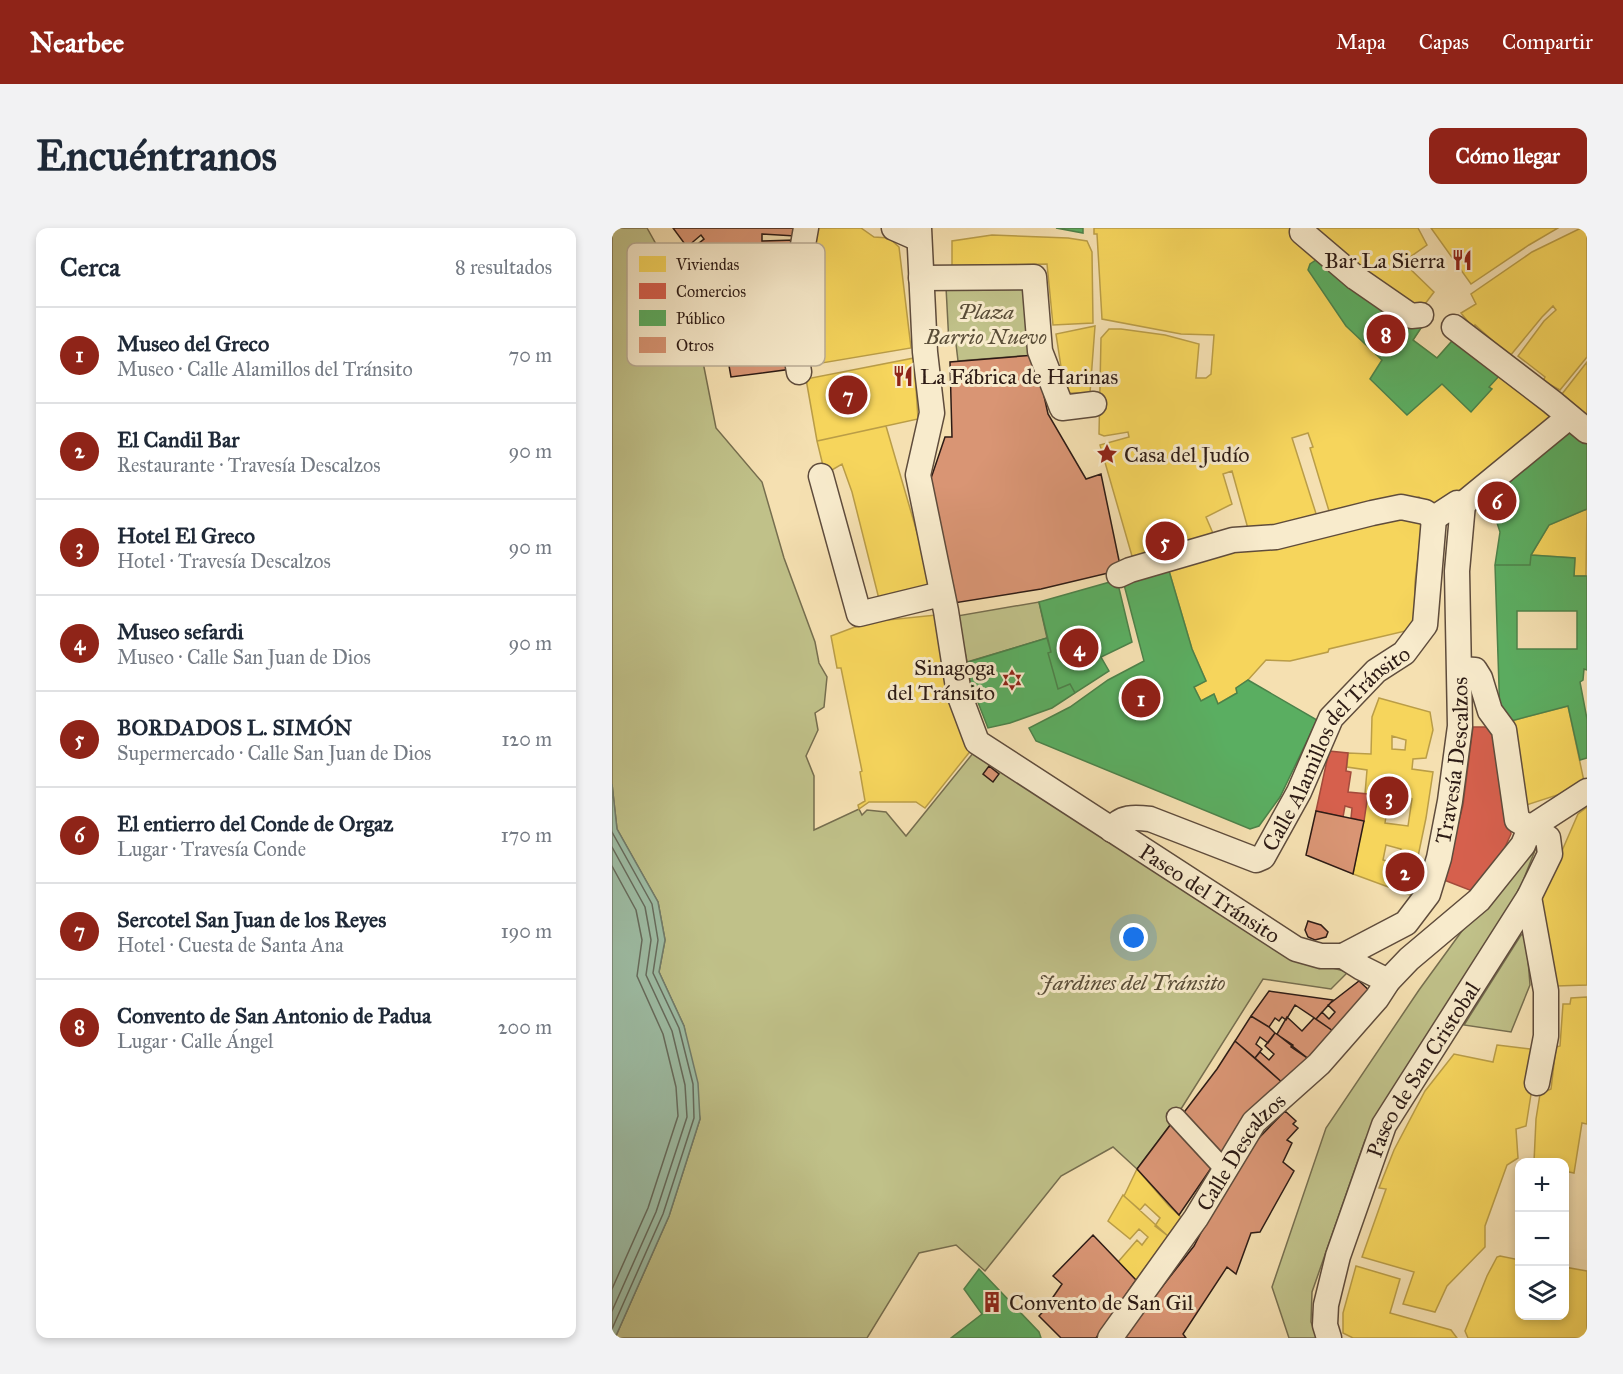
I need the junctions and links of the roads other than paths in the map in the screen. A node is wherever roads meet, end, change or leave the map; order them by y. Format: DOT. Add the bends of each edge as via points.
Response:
graph roads {
  1 [pos="806,228"];
  2 [pos="894,228"];
  3 [pos="1302,232"];
  4 [pos="919,233"];
  5 [pos="803,243"];
  6 [pos="921,278"];
  7 [pos="1420,315"];
  8 [pos="1454,327"];
  9 [pos="798,366"];
  10 [pos="799,372"];
  11 [pos="1094,404"];
  12 [pos="1578,424"];
  13 [pos="821,476"];
  14 [pos="1463,504"];
  15 [pos="1434,518"];
  16 [pos="1119,575"];
  17 [pos="944,602"];
  18 [pos="1460,669"];
  19 [pos="1587,792"];
  20 [pos="1530,828"];
  21 [pos="1112,830"];
  22 [pos="1529,897"];
  23 [pos="1343,956"];
  24 [pos="1388,981"];
  25 [pos="1538,1083"];
  26 [pos="1176,1117"];
  27 [pos="1224,1170"];
  28 [pos="1110,1338"];
  29 [pos="1329,1338"];
  1 -- 5 [label="street"];
  2 -- 4 [label="street"];
  3 -- 7 [label="street" via="1356,278 1411,316"];
  4 -- 6 [label="street, Paseo del Tránsito"];
  6 -- 11 [label="street" via="1034,277 1040,351 1062,408"];
  6 -- 17 [label="street, Paseo del Tránsito" via="932,413 918,475"];
  8 -- 12 [label="street"];
  9 -- 10 [label="street"];
  12 -- 14 [label="street"];
  13 -- 17 [label="street" via="859,614"];
  14 -- 15 [label="street" via="1457,503"];
  14 -- 18 [label="street" via="1457,571"];
  15 -- 16 [label="street" via="1401,507 1276,537 1233,540"];
  15 -- 21 [label="street, Calle Alamillos del Tránsito" via="1425,625 1404,653 1376,671 1331,718 1299,792 1263,857 1256,860 1150,819 1132,817"];
  17 -- 21 [label="street, Paseo del Tránsito" via="960,694 977,741"];
  18 -- 20 [label="street, Travesía Descalzos" via="1474,670 1480,678 1490,711 1504,730 1517,820"];
  18 -- 23 [label="street, Travesía Descalzos" via="1460,726 1450,801 1428,894 1406,923"];
  19 -- 20 [label="street"];
  20 -- 22 [label="street, Paseo de San Cristobal" via="1548,838 1550,854"];
  20 -- 24 [label="street" via="1523,845 1479,900"];
  21 -- 23 [label="street, Paseo del Tránsito" via="1296,949 1321,956"];
  22 -- 25 [label="street" via="1546,991 1546,1036"];
  22 -- 29 [label="street, Paseo de San Cristobal" via="1384,1125 1338,1256 1326,1305"];
  23 -- 24 [label="street, Paseo del Tránsito"];
  24 -- 27 [label="street, Calle Descalzos" via="1377,999 1319,1064 1254,1122"];
  26 -- 27 [label="street"];
  27 -- 28 [label="street, Calle Descalzos" via="1196,1218"];
}
